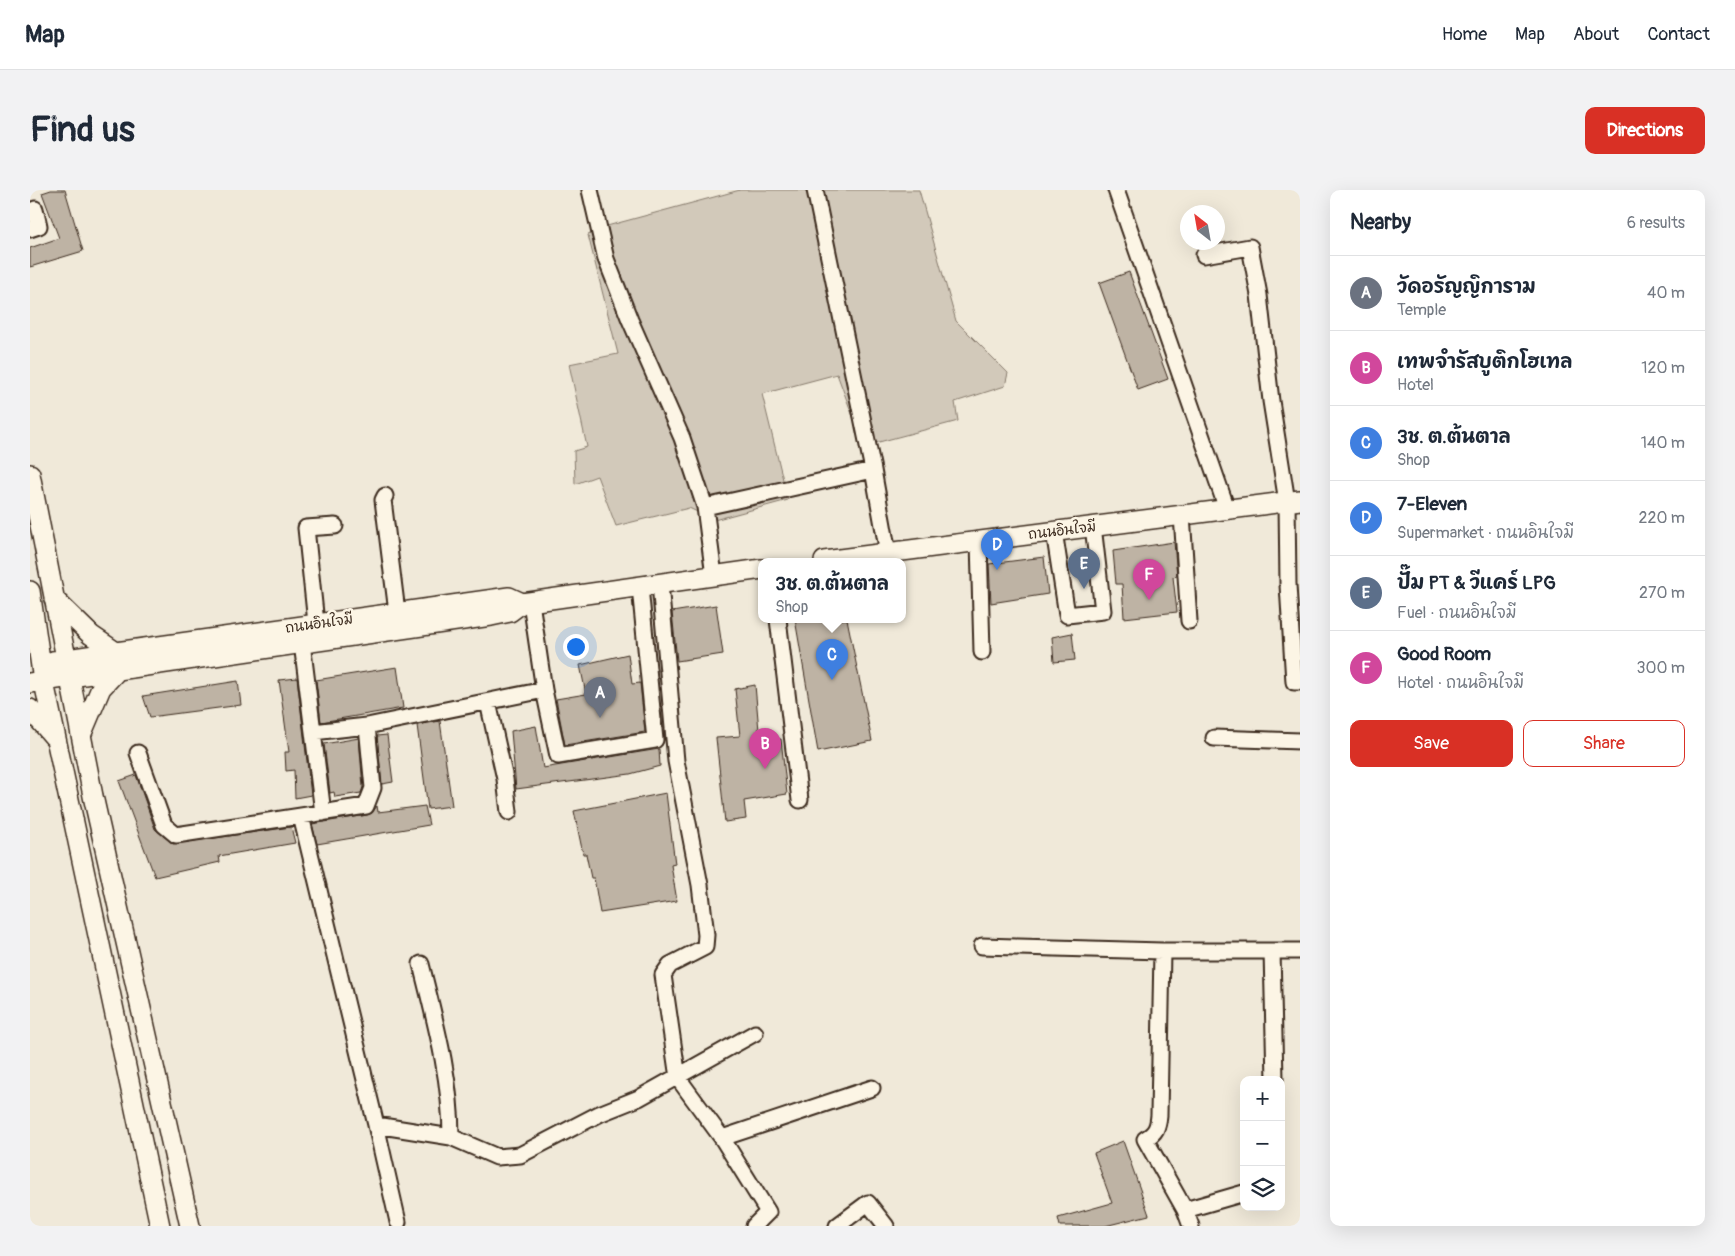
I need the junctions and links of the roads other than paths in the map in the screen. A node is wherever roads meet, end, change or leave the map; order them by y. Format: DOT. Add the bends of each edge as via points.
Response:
graph roads {
  1 [pos="590,190"];
  2 [pos="815,190"];
  3 [pos="1116,190"];
  4 [pos="35,209"];
  5 [pos="30,229"];
  6 [pos="1204,254"];
  7 [pos="873,470"];
  8 [pos="30,474"];
  9 [pos="385,496"];
  10 [pos="1293,501"];
  11 [pos="705,507"];
  12 [pos="1227,509"];
  13 [pos="1182,515"];
  14 [pos="335,526"];
  15 [pos="1091,527"];
  16 [pos="1054,531"];
  17 [pos="980,541"];
  18 [pos="888,553"];
  19 [pos="848,558"];
  20 [pos="758,570"];
  21 [pos="714,576"];
  22 [pos="660,584"];
  23 [pos="640,587"];
  24 [pos="53,598"];
  25 [pos="31,602"];
  26 [pos="526,603"];
  27 [pos="397,612"];
  28 [pos="1189,622"];
  29 [pos="316,623"];
  30 [pos="778,623"];
  31 [pos="302,643"];
  32 [pos="982,652"];
  33 [pos="117,661"];
  34 [pos="68,668"];
  35 [pos="36,673"];
  36 [pos="1300,682"];
  37 [pos="544,690"];
  38 [pos="488,702"];
  39 [pos="30,709"];
  40 [pos="368,726"];
  41 [pos="313,732"];
  42 [pos="82,734"];
  43 [pos="1214,738"];
  44 [pos="56,740"];
  45 [pos="1300,741"];
  46 [pos="138,753"];
  47 [pos="800,800"];
  48 [pos="509,812"];
  49 [pos="323,813"];
  50 [pos="301,816"];
  51 [pos="982,946"];
  52 [pos="1272,951"];
  53 [pos="1300,951"];
  54 [pos="1162,952"];
  55 [pos="421,964"];
  56 [pos="755,1033"];
  57 [pos="1275,1076"];
  58 [pos="678,1078"];
  59 [pos="872,1088"];
  60 [pos="376,1124"];
  61 [pos="451,1137"];
  62 [pos="722,1138"];
  63 [pos="1240,1194"];
  64 [pos="1185,1210"];
  65 [pos="398,1222"];
  66 [pos="160,1226"];
  67 [pos="190,1226"];
  68 [pos="754,1226"];
  69 [pos="836,1226"];
  70 [pos="886,1226"];
  71 [pos="1191,1226"];
  1 -- 11 [label="street" via="606,258 682,438"];
  2 -- 7 [label="street"];
  3 -- 12 [label="street"];
  4 -- 5 [label="street" via="39,226"];
  6 -- 10 [label="street" via="1250,247 1271,401"];
  7 -- 11 [label="street"];
  7 -- 18 [label="street"];
  8 -- 24 [label="main road"];
  9 -- 27 [label="street"];
  10 -- 12 [label="main road, ถนนอินใจมี"];
  10 -- 36 [label="street" via="1288,585 1294,682"];
  11 -- 21 [label="street"];
  12 -- 13 [label="main road, ถนนอินใจมี"];
  13 -- 15 [label="main road, ถนนอินใจมี"];
  13 -- 28 [label="street"];
  14 -- 29 [label="street" via="306,528"];
  15 -- 16 [label="main road, ถนนอินใจมี"];
  15 -- 16 [label="street" via="1103,610 1067,615"];
  16 -- 17 [label="main road, ถนนอินใจมี"];
  17 -- 18 [label="main road, ถนนอินใจมี"];
  17 -- 32 [label="street"];
  18 -- 19 [label="main road, ถนนอินใจมี"];
  20 -- 21 [label="main road, ถนนอินใจมี"];
  21 -- 22 [label="main road, ถนนอินใจมี"];
  22 -- 23 [label="main road, ถนนอินใจมี"];
  22 -- 58 [label="street" via="676,761 700,885 706,935 705,947 670,965 663,975"];
  23 -- 26 [label="main road, ถนนอินใจมี"];
  23 -- 37 [label="street" via="656,740 558,756"];
  24 -- 33 [label="main road"];
  24 -- 34 [label="main road"];
  25 -- 35 [label="main road"];
  26 -- 27 [label="main road, ถนนอินใจมี" via="509,597"];
  26 -- 31 [label="main road, ถนนอินใจมี" via="510,612 491,616"];
  26 -- 37 [label="street"];
  27 -- 29 [label="main road, ถนนอินใจมี"];
  29 -- 33 [label="main road, ถนนอินใจมี"];
  30 -- 47 [label="street"];
  31 -- 33 [label="main road, ถนนอินใจมี"];
  31 -- 41 [label="street"];
  33 -- 34 [label="main road, ถนนอินใจมี"];
  33 -- 42 [label="main road" via="101,688"];
  34 -- 35 [label="main road, ถนนอินใจมี"];
  34 -- 42 [label="main road"];
  35 -- 44 [label="main road"];
  37 -- 38 [label="street"];
  38 -- 40 [label="street"];
  38 -- 48 [label="street"];
  39 -- 44 [label="main road"];
  40 -- 41 [label="street"];
  40 -- 49 [label="street" via="373,788 366,806"];
  41 -- 49 [label="street"];
  42 -- 67 [label="main road" via="93,796"];
  43 -- 45 [label="street"];
  44 -- 66 [label="main road"];
  46 -- 50 [label="street" via="164,825 176,834"];
  49 -- 50 [label="street"];
  50 -- 60 [label="street"];
  51 -- 54 [label="street"];
  52 -- 53 [label="street"];
  52 -- 54 [label="street"];
  52 -- 57 [label="street"];
  54 -- 64 [label="street" via="1158,1127 1145,1139"];
  55 -- 61 [label="street" via="443,1056"];
  56 -- 58 [label="street"];
  58 -- 61 [label="street" via="598,1114 520,1155 497,1157"];
  58 -- 62 [label="street"];
  59 -- 62 [label="street"];
  60 -- 61 [label="street"];
  60 -- 65 [label="street"];
  62 -- 68 [label="street" via="768,1212"];
  63 -- 64 [label="street"];
  64 -- 71 [label="street"];
  69 -- 70 [label="street" via="868,1203"];
}
